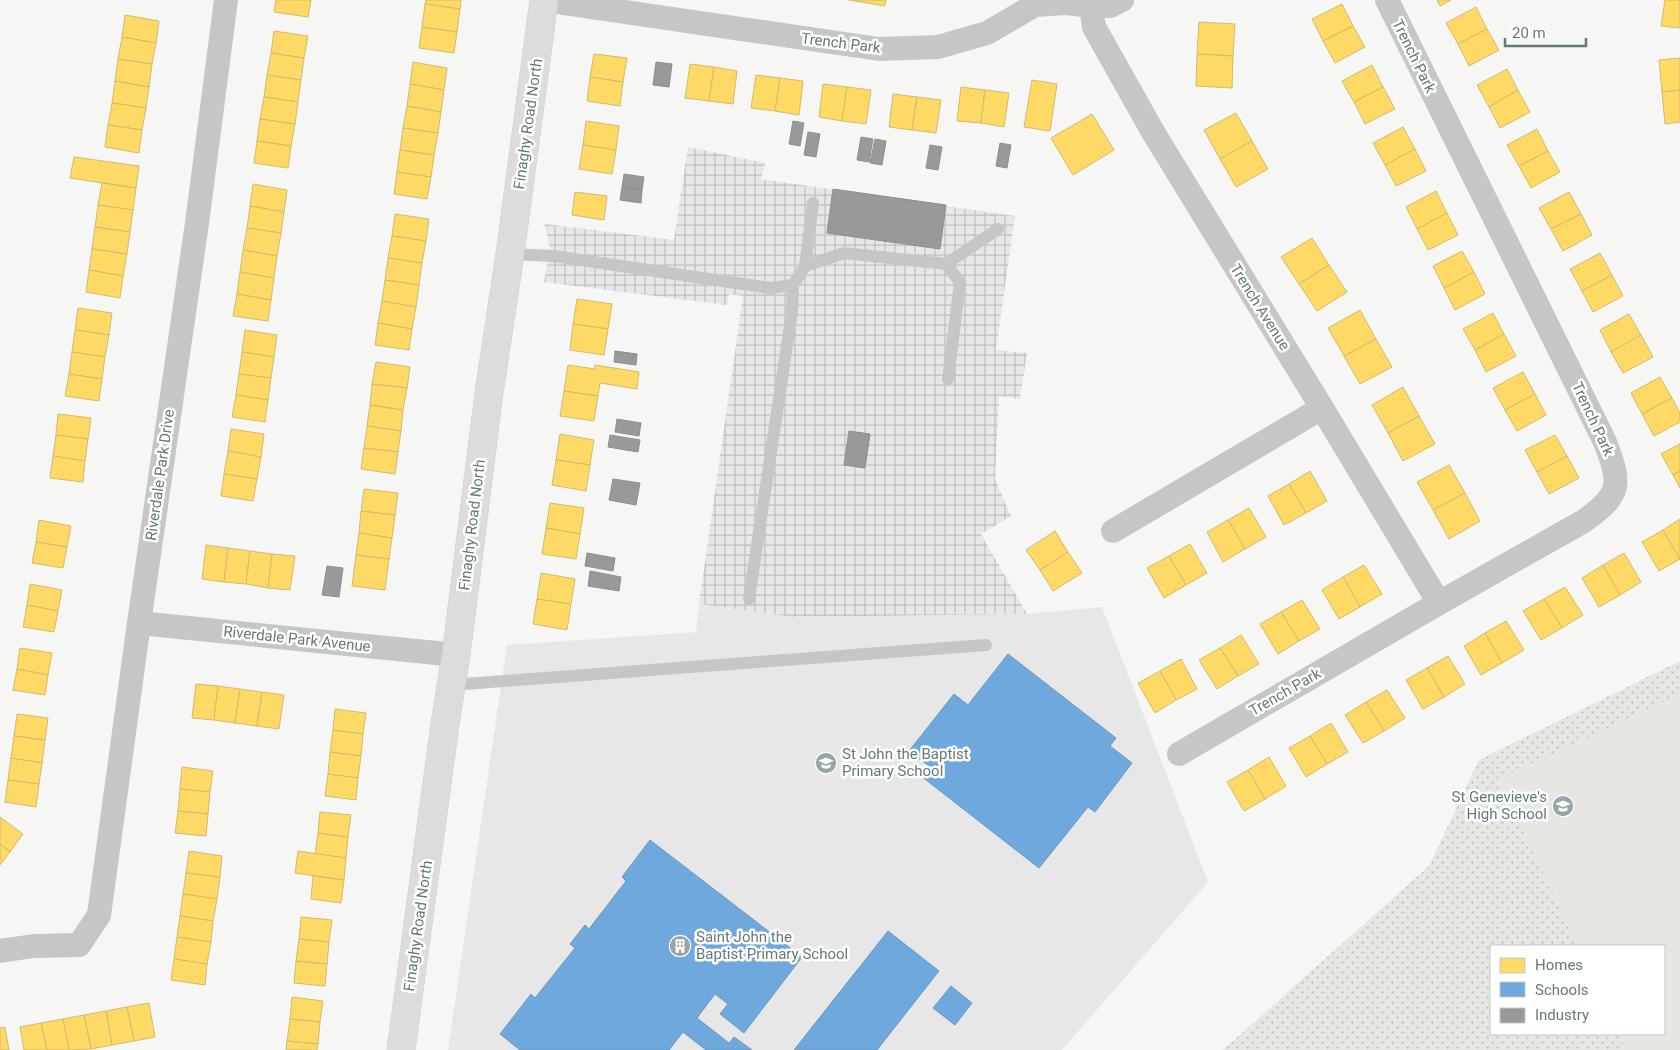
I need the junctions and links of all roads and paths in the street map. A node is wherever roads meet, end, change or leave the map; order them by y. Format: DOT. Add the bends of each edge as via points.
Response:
graph roads {
  1 [pos="226,0"];
  2 [pos="544,0"];
  3 [pos="552,0"];
  4 [pos="1122,0"];
  5 [pos="1387,0"];
  6 [pos="1089,3"];
  7 [pos="813,203"];
  8 [pos="998,229"];
  9 [pos="510,254"];
  10 [pos="946,264"];
  11 [pos="805,266"];
  12 [pos="793,285"];
  13 [pos="948,379"];
  14 [pos="1322,408"];
  15 [pos="1113,531"];
  16 [pos="749,599"];
  17 [pos="1439,603"];
  18 [pos="138,623"];
  19 [pos="986,645"];
  20 [pos="456,655"];
  21 [pos="451,685"];
  22 [pos="1179,754"];
  23 [pos="0,951"];
  24 [pos="401,1050"];
  1 -- 18 [label="street, Riverdale Park Drive"];
  2 -- 9 [label="street, Finaghy Road North"];
  3 -- 6 [label="street, Trench Park" via="879,49 938,47 987,34 1035,5"];
  4 -- 6 [label="street, Trench Park" via="1110,6"];
  5 -- 17 [label="street, Trench Park" via="1605,442 1617,482 1602,509"];
  6 -- 14 [label="street, Trench Avenue" via="1094,27 1152,132"];
  7 -- 11 [label="lane"];
  8 -- 10 [label="lane"];
  9 -- 12 [label="lane" via="554,256 770,288"];
  9 -- 20 [label="street, Finaghy Road North"];
  10 -- 11 [label="lane" via="844,252"];
  10 -- 13 [label="lane" via="960,282"];
  11 -- 12 [label="lane"];
  12 -- 16 [label="lane" via="792,312"];
  14 -- 15 [label="street"];
  14 -- 17 [label="street, Trench Avenue"];
  17 -- 22 [label="street, Trench Park"];
  18 -- 20 [label="street, Riverdale Park Avenue"];
  18 -- 23 [label="street, Riverdale Park Drive" via="98,914 79,945"];
  19 -- 21 [label="lane"];
  20 -- 21 [label="street, Finaghy Road North"];
  21 -- 24 [label="street, Finaghy Road North"];
}
